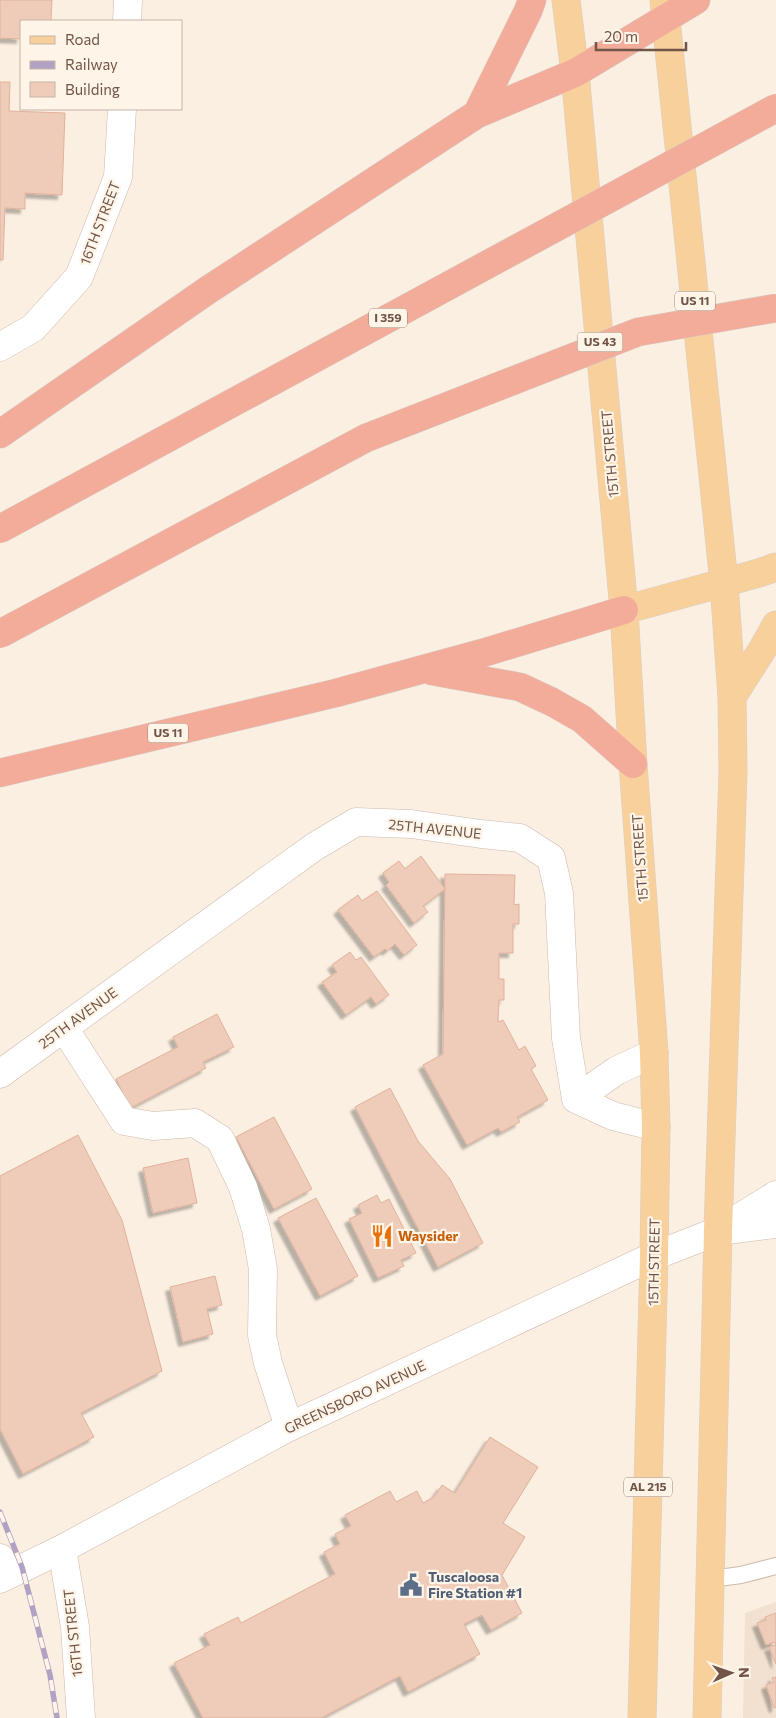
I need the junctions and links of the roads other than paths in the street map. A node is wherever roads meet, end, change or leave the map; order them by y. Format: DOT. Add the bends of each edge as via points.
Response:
graph roads {
  1 [pos="128,0"];
  2 [pos="532,0"];
  3 [pos="566,0"];
  4 [pos="696,0"];
  5 [pos="665,9"];
  6 [pos="127,20"];
  7 [pos="575,73"];
  8 [pos="776,108"];
  9 [pos="122,110"];
  10 [pos="477,114"];
  11 [pos="776,308"];
  12 [pos="0,347"];
  13 [pos="0,434"];
  14 [pos="0,529"];
  15 [pos="776,567"];
  16 [pos="724,583"];
  17 [pos="624,610"];
  18 [pos="776,625"];
  19 [pos="0,634"];
  20 [pos="423,669"];
  21 [pos="732,697"];
  22 [pos="633,764"];
  23 [pos="0,773"];
  24 [pos="64,1028"];
  25 [pos="654,1053"];
  26 [pos="0,1074"];
  27 [pos="576,1099"];
  28 [pos="656,1127"];
  29 [pos="776,1195"];
  30 [pos="776,1224"];
  31 [pos="718,1232"];
  32 [pos="654,1256"];
  33 [pos="289,1427"];
  34 [pos="62,1549"];
  35 [pos="776,1566"];
  36 [pos="2,1571"];
  37 [pos="710,1579"];
  38 [pos="81,1718"];
  39 [pos="642,1718"];
  40 [pos="708,1718"];
  1 -- 6 [label="street"];
  2 -- 10 [label="highway"];
  3 -- 7 [label="main road, 15TH STREET / US 43"];
  4 -- 5 [label="highway"];
  5 -- 7 [label="highway"];
  5 -- 16 [label="main road, US 11"];
  7 -- 10 [label="highway"];
  7 -- 17 [label="main road, 15TH STREET / US 43"];
  8 -- 14 [label="highway, I 359, bridge"];
  9 -- 12 [label="street, 16TH STREET" via="118,177 79,277 33,328"];
  10 -- 13 [label="highway" via="208,290"];
  11 -- 19 [label="highway, bridge" via="638,332 366,438"];
  15 -- 16 [label="main road"];
  16 -- 17 [label="main road, US 11"];
  16 -- 21 [label="main road"];
  17 -- 20 [label="highway, US 11"];
  17 -- 22 [label="main road, 15TH STREET"];
  18 -- 21 [label="main road"];
  20 -- 22 [label="highway" via="520,687 582,719"];
  20 -- 23 [label="highway, US 11" via="336,693"];
  21 -- 31 [label="main road" via="733,771"];
  22 -- 25 [label="main road, 15TH STREET"];
  24 -- 26 [label="street, 25TH AVENUE"];
  24 -- 27 [label="street, 25TH AVENUE" via="314,847 356,822 411,824 520,838 550,858 559,893 566,1038"];
  24 -- 33 [label="street" via="124,1121 153,1126 195,1123 220,1138 243,1187 256,1229 263,1269 262,1335"];
  25 -- 27 [label="street" via="616,1071"];
  25 -- 28 [label="main road, 15TH STREET"];
  27 -- 28 [label="street" via="612,1116"];
  28 -- 32 [label="main road, 15TH STREET"];
  29 -- 31 [label="street, GREENSBORO AVENUE"];
  30 -- 31 [label="street, GREENSBORO AVENUE"];
  31 -- 32 [label="street, GREENSBORO AVENUE"];
  31 -- 37 [label="main road"];
  32 -- 33 [label="street, GREENSBORO AVENUE"];
  32 -- 39 [label="main road, 15TH STREET / AL 215"];
  33 -- 34 [label="street, GREENSBORO AVENUE"];
  34 -- 36 [label="street, GREENSBORO AVENUE"];
  34 -- 38 [label="street, 16TH STREET" via="75,1627"];
  35 -- 37 [label="lane"];
  37 -- 40 [label="main road"];
}
